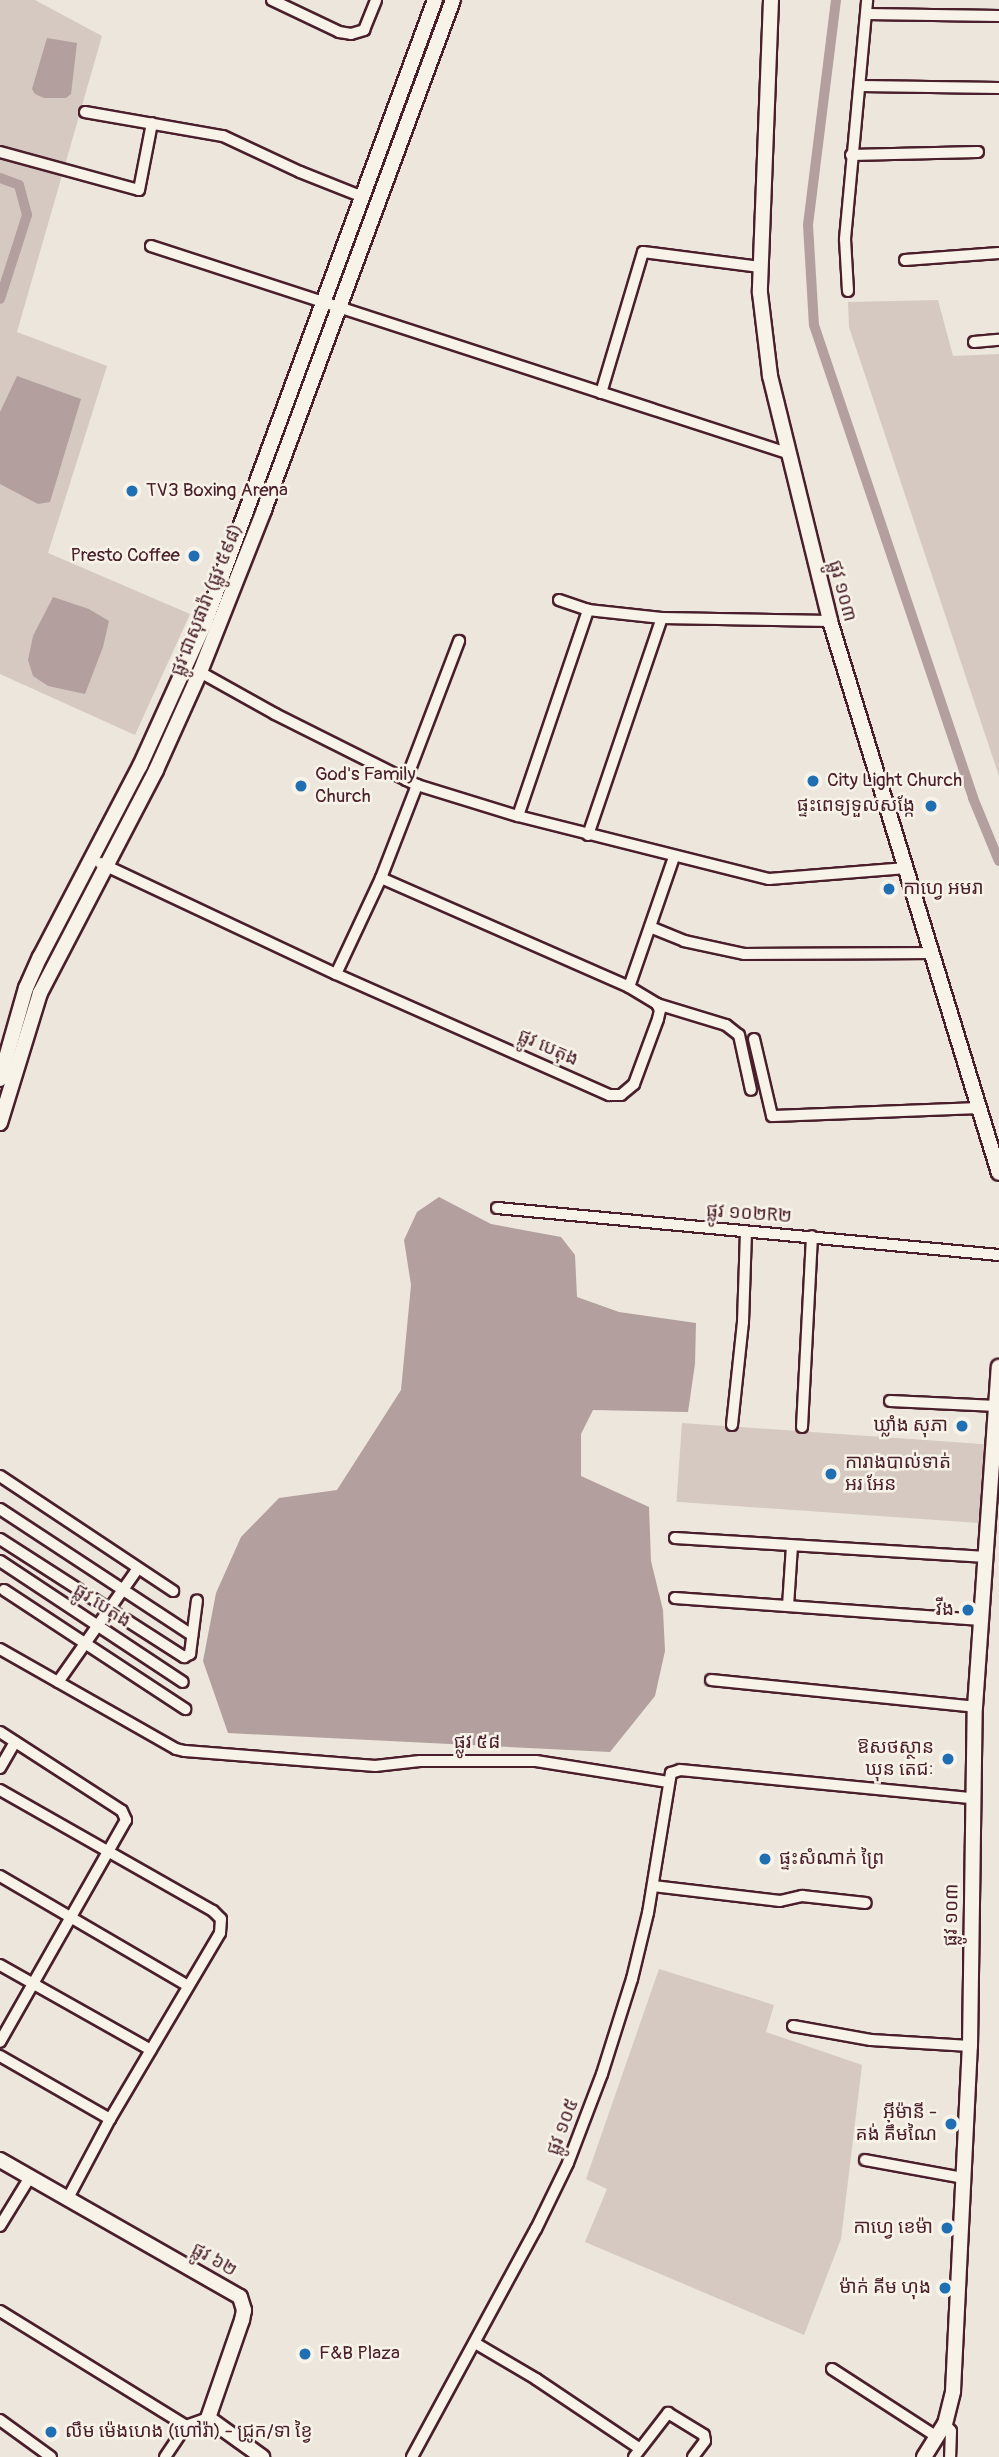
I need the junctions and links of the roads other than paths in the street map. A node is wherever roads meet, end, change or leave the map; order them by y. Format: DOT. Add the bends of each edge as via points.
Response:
graph roads {
  1 [pos="272,0"];
  2 [pos="376,0"];
  3 [pos="435,0"];
  4 [pos="453,0"];
  5 [pos="771,0"];
  6 [pos="867,0"];
  7 [pos="867,14"];
  8 [pos="999,16"];
  9 [pos="861,86"];
  10 [pos="999,88"];
  11 [pos="85,112"];
  12 [pos="152,123"];
  13 [pos="385,138"];
  14 [pos="400,144"];
  15 [pos="0,152"];
  16 [pos="978,152"];
  17 [pos="851,155"];
  18 [pos="363,197"];
  19 [pos="151,246"];
  20 [pos="999,253"];
  21 [pos="905,260"];
  22 [pos="760,267"];
  23 [pos="848,290"];
  24 [pos="324,302"];
  25 [pos="339,306"];
  26 [pos="999,341"];
  27 [pos="974,342"];
  28 [pos="601,393"];
  29 [pos="787,453"];
  30 [pos="236,538"];
  31 [pos="251,543"];
  32 [pos="559,600"];
  33 [pos="588,610"];
  34 [pos="662,618"];
  35 [pos="830,621"];
  36 [pos="459,641"];
  37 [pos="200,672"];
  38 [pos="406,780"];
  39 [pos="417,785"];
  40 [pos="518,816"];
  41 [pos="588,835"];
  42 [pos="674,857"];
  43 [pos="98,862"];
  44 [pos="907,868"];
  45 [pos="380,878"];
  46 [pos="650,927"];
  47 [pos="931,953"];
  48 [pos="336,974"];
  49 [pos="629,987"];
  50 [pos="657,1004"];
  51 [pos="754,1039"];
  52 [pos="0,1079"];
  53 [pos="751,1090"];
  54 [pos="981,1108"];
  55 [pos="0,1123"];
  56 [pos="999,1173"];
  57 [pos="497,1208"];
  58 [pos="746,1233"];
  59 [pos="812,1236"];
  60 [pos="999,1255"];
  61 [pos="999,1367"];
  62 [pos="999,1387"];
  63 [pos="890,1401"];
  64 [pos="997,1406"];
  65 [pos="732,1425"];
  66 [pos="802,1427"];
  67 [pos="996,1450"];
  68 [pos="0,1476"];
  69 [pos="0,1509"];
  70 [pos="675,1538"];
  71 [pos="0,1539"];
  72 [pos="792,1546"];
  73 [pos="986,1557"];
  74 [pos="0,1561"];
  75 [pos="138,1568"];
  76 [pos="123,1589"];
  77 [pos="4,1590"];
  78 [pos="173,1591"];
  79 [pos="675,1598"];
  80 [pos="197,1600"];
  81 [pos="788,1606"];
  82 [pos="108,1610"];
  83 [pos="981,1620"];
  84 [pos="98,1625"];
  85 [pos="192,1635"];
  86 [pos="86,1642"];
  87 [pos="0,1649"];
  88 [pos="711,1680"];
  89 [pos="58,1682"];
  90 [pos="183,1682"];
  91 [pos="975,1707"];
  92 [pos="185,1709"];
  93 [pos="0,1732"];
  94 [pos="15,1742"];
  95 [pos="0,1768"];
  96 [pos="668,1782"];
  97 [pos="0,1790"];
  98 [pos="972,1798"];
  99 [pos="108,1854"];
  100 [pos="0,1876"];
  101 [pos="653,1886"];
  102 [pos="866,1903"];
  103 [pos="71,1918"];
  104 [pos="0,1965"];
  105 [pos="33,1984"];
  106 [pos="188,1986"];
  107 [pos="793,2026"];
  108 [pos="0,2042"];
  109 [pos="970,2046"];
  110 [pos="151,2050"];
  111 [pos="0,2056"];
  112 [pos="110,2119"];
  113 [pos="0,2160"];
  114 [pos="865,2160"];
  115 [pos="30,2177"];
  116 [pos="963,2178"];
  117 [pos="68,2198"];
  118 [pos="0,2226"];
  119 [pos="0,2311"];
  120 [pos="475,2343"];
  121 [pos="832,2369"];
  122 [pos="208,2418"];
  123 [pos="0,2420"];
  124 [pos="945,2424"];
  125 [pos="186,2427"];
  126 [pos="937,2437"];
  127 [pos="637,2453"];
  128 [pos="51,2457"];
  129 [pos="165,2457"];
  130 [pos="262,2457"];
  131 [pos="412,2457"];
  132 [pos="693,2457"];
  133 [pos="924,2457"];
  134 [pos="950,2457"];
  1 -- 2 [label="street" via="351,34 364,30"];
  3 -- 13 [label="street, ផ្លូវ ជាសុផារ៉ា (ផ្លូវ ៥៩៨)"];
  4 -- 14 [label="street, ផ្លូវ ជាសុផារ៉ា (ផ្លូវ ៥៩៨)"];
  5 -- 22 [label="street, ផ្លូវ ១០៣"];
  6 -- 7 [label="street"];
  7 -- 8 [label="street"];
  7 -- 9 [label="street"];
  9 -- 10 [label="street"];
  9 -- 17 [label="street"];
  11 -- 12 [label="street"];
  12 -- 15 [label="street" via="139,190"];
  12 -- 18 [label="street" via="223,136"];
  13 -- 14 [label="street"];
  13 -- 18 [label="street, ផ្លូវ ជាសុផារ៉ា (ផ្លូវ ៥៩៨)"];
  14 -- 25 [label="street, ផ្លូវ ជាសុផារ៉ា (ផ្លូវ ៥៩៨)"];
  16 -- 17 [label="street"];
  17 -- 23 [label="street" via="845,239"];
  18 -- 24 [label="street, ផ្លូវ ជាសុផារ៉ា (ផ្លូវ ៥៩៨)"];
  19 -- 24 [label="street"];
  20 -- 21 [label="street"];
  22 -- 28 [label="street" via="643,252"];
  22 -- 29 [label="street, ផ្លូវ ១០៣" via="764,340"];
  24 -- 25 [label="street"];
  24 -- 30 [label="street, ផ្លូវ ជាសុផារ៉ា (ផ្លូវ ៥៩៨)"];
  25 -- 28 [label="street"];
  25 -- 31 [label="street, ផ្លូវ ជាសុផារ៉ា (ផ្លូវ ៥៩៨)"];
  26 -- 27 [label="street"];
  28 -- 29 [label="street"];
  29 -- 35 [label="street, ផ្លូវ ១០៣"];
  30 -- 31 [label="street"];
  30 -- 43 [label="street, ផ្លូវ ជាសុផារ៉ា (ផ្លូវ ៥៩៨)" via="204,625"];
  31 -- 37 [label="street, ផ្លូវ ជាសុផារ៉ា (ផ្លូវ ៥៩៨)"];
  32 -- 33 [label="street"];
  33 -- 34 [label="street"];
  33 -- 40 [label="street"];
  34 -- 35 [label="street"];
  34 -- 41 [label="street"];
  35 -- 44 [label="street, ផ្លូវ ១០៣"];
  36 -- 38 [label="street"];
  37 -- 38 [label="street"];
  37 -- 43 [label="street, ផ្លូវ ជាសុផារ៉ា (ផ្លូវ ៥៩៨)" via="156,769"];
  38 -- 39 [label="street"];
  39 -- 40 [label="street"];
  39 -- 45 [label="street"];
  40 -- 41 [label="street"];
  41 -- 42 [label="street"];
  42 -- 44 [label="street" via="769,879"];
  42 -- 46 [label="street"];
  43 -- 48 [label="street, ផ្លូវ បេតុង"];
  43 -- 52 [label="street, ផ្លូវ ជាសុផារ៉ា (ផ្លូវ ៥៩៨)" via="26,988"];
  43 -- 55 [label="street, ផ្លូវ ជាសុផារ៉ា (ផ្លូវ ៥៩៨)" via="40,993"];
  44 -- 47 [label="street, ផ្លូវ ១០៣"];
  45 -- 48 [label="street"];
  45 -- 49 [label="street"];
  46 -- 47 [label="street" via="684,941 744,954"];
  46 -- 49 [label="street"];
  47 -- 54 [label="street, ផ្លូវ ១០៣"];
  48 -- 50 [label="street, ផ្លូវ បេតុង" via="608,1095 621,1095 634,1084 658,1019"];
  49 -- 50 [label="street"];
  50 -- 53 [label="street" via="726,1025 739,1035"];
  51 -- 54 [label="street" via="772,1116"];
  54 -- 56 [label="street, ផ្លូវ ១០៣"];
  57 -- 58 [label="street, ផ្លូវ ១០២R២"];
  58 -- 59 [label="street, ផ្លូវ ១០២R២"];
  58 -- 65 [label="street"];
  59 -- 60 [label="street, ផ្លូវ ១០២R២"];
  59 -- 66 [label="street"];
  61 -- 62 [label="street, ផ្លូវ ១០៣"];
  62 -- 64 [label="street, ផ្លូវ ១០៣"];
  63 -- 64 [label="street"];
  64 -- 67 [label="street, ផ្លូវ ១០៣"];
  67 -- 73 [label="street, ផ្លូវ ១០៣"];
  68 -- 75 [label="street"];
  69 -- 76 [label="street"];
  70 -- 72 [label="street"];
  71 -- 82 [label="street"];
  72 -- 73 [label="street"];
  72 -- 81 [label="street"];
  73 -- 83 [label="street, ផ្លូវ ១០៣"];
  74 -- 84 [label="street, ផ្លូវ បេតុង"];
  75 -- 76 [label="street"];
  75 -- 78 [label="street"];
  76 -- 82 [label="street"];
  76 -- 85 [label="street"];
  77 -- 86 [label="street"];
  79 -- 81 [label="street"];
  80 -- 85 [label="street"];
  81 -- 83 [label="street"];
  82 -- 84 [label="street"];
  82 -- 85 [label="street" via="184,1657 190,1654"];
  83 -- 91 [label="street, ផ្លូវ ១០៣"];
  84 -- 86 [label="street"];
  84 -- 90 [label="street, ផ្លូវ បេតុង"];
  86 -- 89 [label="street"];
  86 -- 92 [label="street"];
  87 -- 89 [label="street, ផ្លូវ ៥៨"];
  88 -- 91 [label="street"];
  89 -- 96 [label="street, ផ្លូវ ៥៨" via="185,1751 375,1766 420,1761 536,1761"];
  91 -- 98 [label="street, ផ្លូវ ១០៣"];
  93 -- 94 [label="street"];
  94 -- 95 [label="street"];
  94 -- 99 [label="street" via="122,1811 126,1819"];
  96 -- 98 [label="street, ផ្លូវ ៥៨" via="671,1773 680,1770"];
  96 -- 101 [label="street, ផ្លូវ ១០៥"];
  97 -- 99 [label="street"];
  98 -- 109 [label="street, ផ្លូវ ១០៣"];
  99 -- 103 [label="street"];
  99 -- 106 [label="street" via="221,1919 220,1933"];
  100 -- 103 [label="street"];
  101 -- 102 [label="street" via="780,1901 802,1896"];
  101 -- 120 [label="street, ផ្លូវ ១០៥" via="632,1979 573,2150"];
  103 -- 105 [label="street"];
  103 -- 106 [label="street"];
  104 -- 105 [label="street"];
  105 -- 108 [label="street"];
  105 -- 110 [label="street"];
  106 -- 110 [label="street"];
  107 -- 109 [label="street" via="871,2040"];
  109 -- 116 [label="street, ផ្លូវ ១០៣"];
  110 -- 112 [label="street"];
  111 -- 112 [label="street"];
  112 -- 117 [label="street"];
  113 -- 115 [label="street, ផ្លូវ ៦២"];
  114 -- 116 [label="street"];
  115 -- 117 [label="street, ផ្លូវ ៦២"];
  115 -- 118 [label="street"];
  116 -- 124 [label="street, ផ្លូវ ១០៣" via="953,2390"];
  117 -- 122 [label="street, ផ្លូវ ៦២" via="240,2297 242,2320"];
  119 -- 125 [label="street"];
  120 -- 127 [label="street" via="536,2379"];
  120 -- 131 [label="street, ផ្លូវ ១០៥"];
  121 -- 126 [label="street"];
  122 -- 125 [label="street"];
  122 -- 130 [label="street"];
  123 -- 128 [label="street"];
  124 -- 126 [label="street, ផ្លូវ ១០៣"];
  124 -- 134 [label="street" via="951,2431"];
  125 -- 129 [label="street"];
  126 -- 133 [label="street, ផ្លូវ ១០៣"];
  127 -- 132 [label="street" via="668,2413 705,2438"];
}
